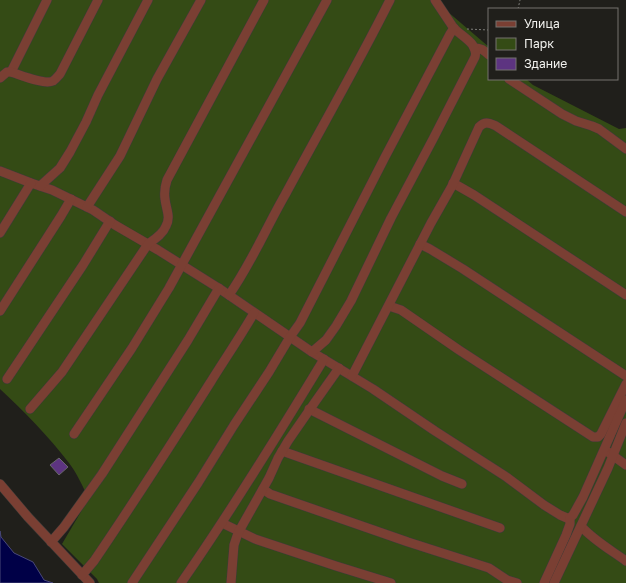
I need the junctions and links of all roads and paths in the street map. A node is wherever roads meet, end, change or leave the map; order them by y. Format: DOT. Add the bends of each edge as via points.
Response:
graph roads {
  1 [pos="47,0"];
  2 [pos="98,0"];
  3 [pos="148,0"];
  4 [pos="201,0"];
  5 [pos="264,0"];
  6 [pos="327,0"];
  7 [pos="390,0"];
  8 [pos="435,0"];
  9 [pos="454,28"];
  10 [pos="468,29"];
  11 [pos="488,30"];
  12 [pos="474,48"];
  13 [pos="488,54"];
  14 [pos="11,72"];
  15 [pos="0,78"];
  16 [pos="511,80"];
  17 [pos="626,149"];
  18 [pos="0,171"];
  19 [pos="453,183"];
  20 [pos="36,185"];
  21 [pos="71,199"];
  22 [pos="87,207"];
  23 [pos="626,212"];
  24 [pos="110,221"];
  25 [pos="0,233"];
  26 [pos="148,244"];
  27 [pos="420,244"];
  28 [pos="182,265"];
  29 [pos="219,288"];
  30 [pos="228,295"];
  31 [pos="626,295"];
  32 [pos="389,306"];
  33 [pos="0,311"];
  34 [pos="254,313"];
  35 [pos="290,337"];
  36 [pos="312,352"];
  37 [pos="324,359"];
  38 [pos="340,368"];
  39 [pos="352,376"];
  40 [pos="626,376"];
  41 [pos="7,379"];
  42 [pos="626,384"];
  43 [pos="626,400"];
  44 [pos="30,409"];
  45 [pos="309,409"];
  46 [pos="626,423"];
  47 [pos="74,434"];
  48 [pos="604,449"];
  49 [pos="282,451"];
  50 [pos="613,456"];
  51 [pos="626,465"];
  52 [pos="0,484"];
  53 [pos="462,484"];
  54 [pos="263,489"];
  55 [pos="570,518"];
  56 [pos="222,523"];
  57 [pos="581,526"];
  58 [pos="500,528"];
  59 [pos="240,530"];
  60 [pos="51,542"];
  61 [pos="626,561"];
  62 [pos="82,575"];
  63 [pos="90,583"];
  64 [pos="132,583"];
  65 [pos="181,583"];
  66 [pos="231,583"];
  67 [pos="391,583"];
  68 [pos="517,583"];
  69 [pos="544,583"];
  70 [pos="554,583"];
  1 -- 14 [label="street"];
  2 -- 14 [label="street" via="60,74 54,80 42,81"];
  3 -- 20 [label="street" via="70,152 60,168"];
  4 -- 22 [label="street" via="157,79 120,156"];
  5 -- 26 [label="street" via="167,180 164,189 169,213 166,227"];
  6 -- 28 [label="street"];
  7 -- 30 [label="street" via="251,260"];
  8 -- 9 [label="street"];
  9 -- 12 [label="street"];
  9 -- 35 [label="street" via="308,308"];
  10 -- 11 [label="path"];
  12 -- 13 [label="street" via="485,50"];
  12 -- 36 [label="street" via="475,56 391,218 352,301 326,340"];
  14 -- 15 [label="street"];
  16 -- 17 [label="street" via="562,114 592,126"];
  18 -- 20 [label="street"];
  19 -- 23 [label="street" via="479,126 485,122 496,126"];
  19 -- 27 [label="street"];
  19 -- 31 [label="street"];
  20 -- 21 [label="street"];
  20 -- 25 [label="street"];
  21 -- 22 [label="street"];
  21 -- 33 [label="street"];
  22 -- 24 [label="street"];
  24 -- 26 [label="street"];
  24 -- 41 [label="street"];
  26 -- 28 [label="street"];
  26 -- 44 [label="street" via="62,372"];
  27 -- 32 [label="street"];
  27 -- 40 [label="street" via="463,269"];
  28 -- 29 [label="street"];
  28 -- 47 [label="street" via="132,348"];
  29 -- 30 [label="street"];
  29 -- 60 [label="street" via="102,474"];
  30 -- 34 [label="street"];
  32 -- 39 [label="street"];
  32 -- 42 [label="street" via="402,310 593,437 601,434"];
  34 -- 35 [label="street"];
  34 -- 62 [label="street" via="132,505 94,562"];
  35 -- 36 [label="street"];
  35 -- 64 [label="street"];
  36 -- 37 [label="street"];
  37 -- 38 [label="street"];
  37 -- 56 [label="street"];
  38 -- 39 [label="street"];
  38 -- 45 [label="street"];
  39 -- 55 [label="street" via="505,476 550,509"];
  43 -- 48 [label="street"];
  45 -- 49 [label="street"];
  45 -- 53 [label="street"];
  46 -- 50 [label="street"];
  48 -- 50 [label="street"];
  48 -- 55 [label="street" via="584,497"];
  49 -- 54 [label="street"];
  49 -- 58 [label="street"];
  50 -- 51 [label="street"];
  50 -- 57 [label="street"];
  52 -- 60 [label="street"];
  54 -- 59 [label="street"];
  54 -- 68 [label="street" via="270,494 489,568 507,580"];
  55 -- 69 [label="street" via="566,535"];
  56 -- 59 [label="street"];
  56 -- 65 [label="street"];
  57 -- 61 [label="street"];
  57 -- 70 [label="street"];
  59 -- 66 [label="street" via="234,545"];
  59 -- 67 [label="street" via="256,539"];
  60 -- 62 [label="street"];
  62 -- 63 [label="street"];
}
